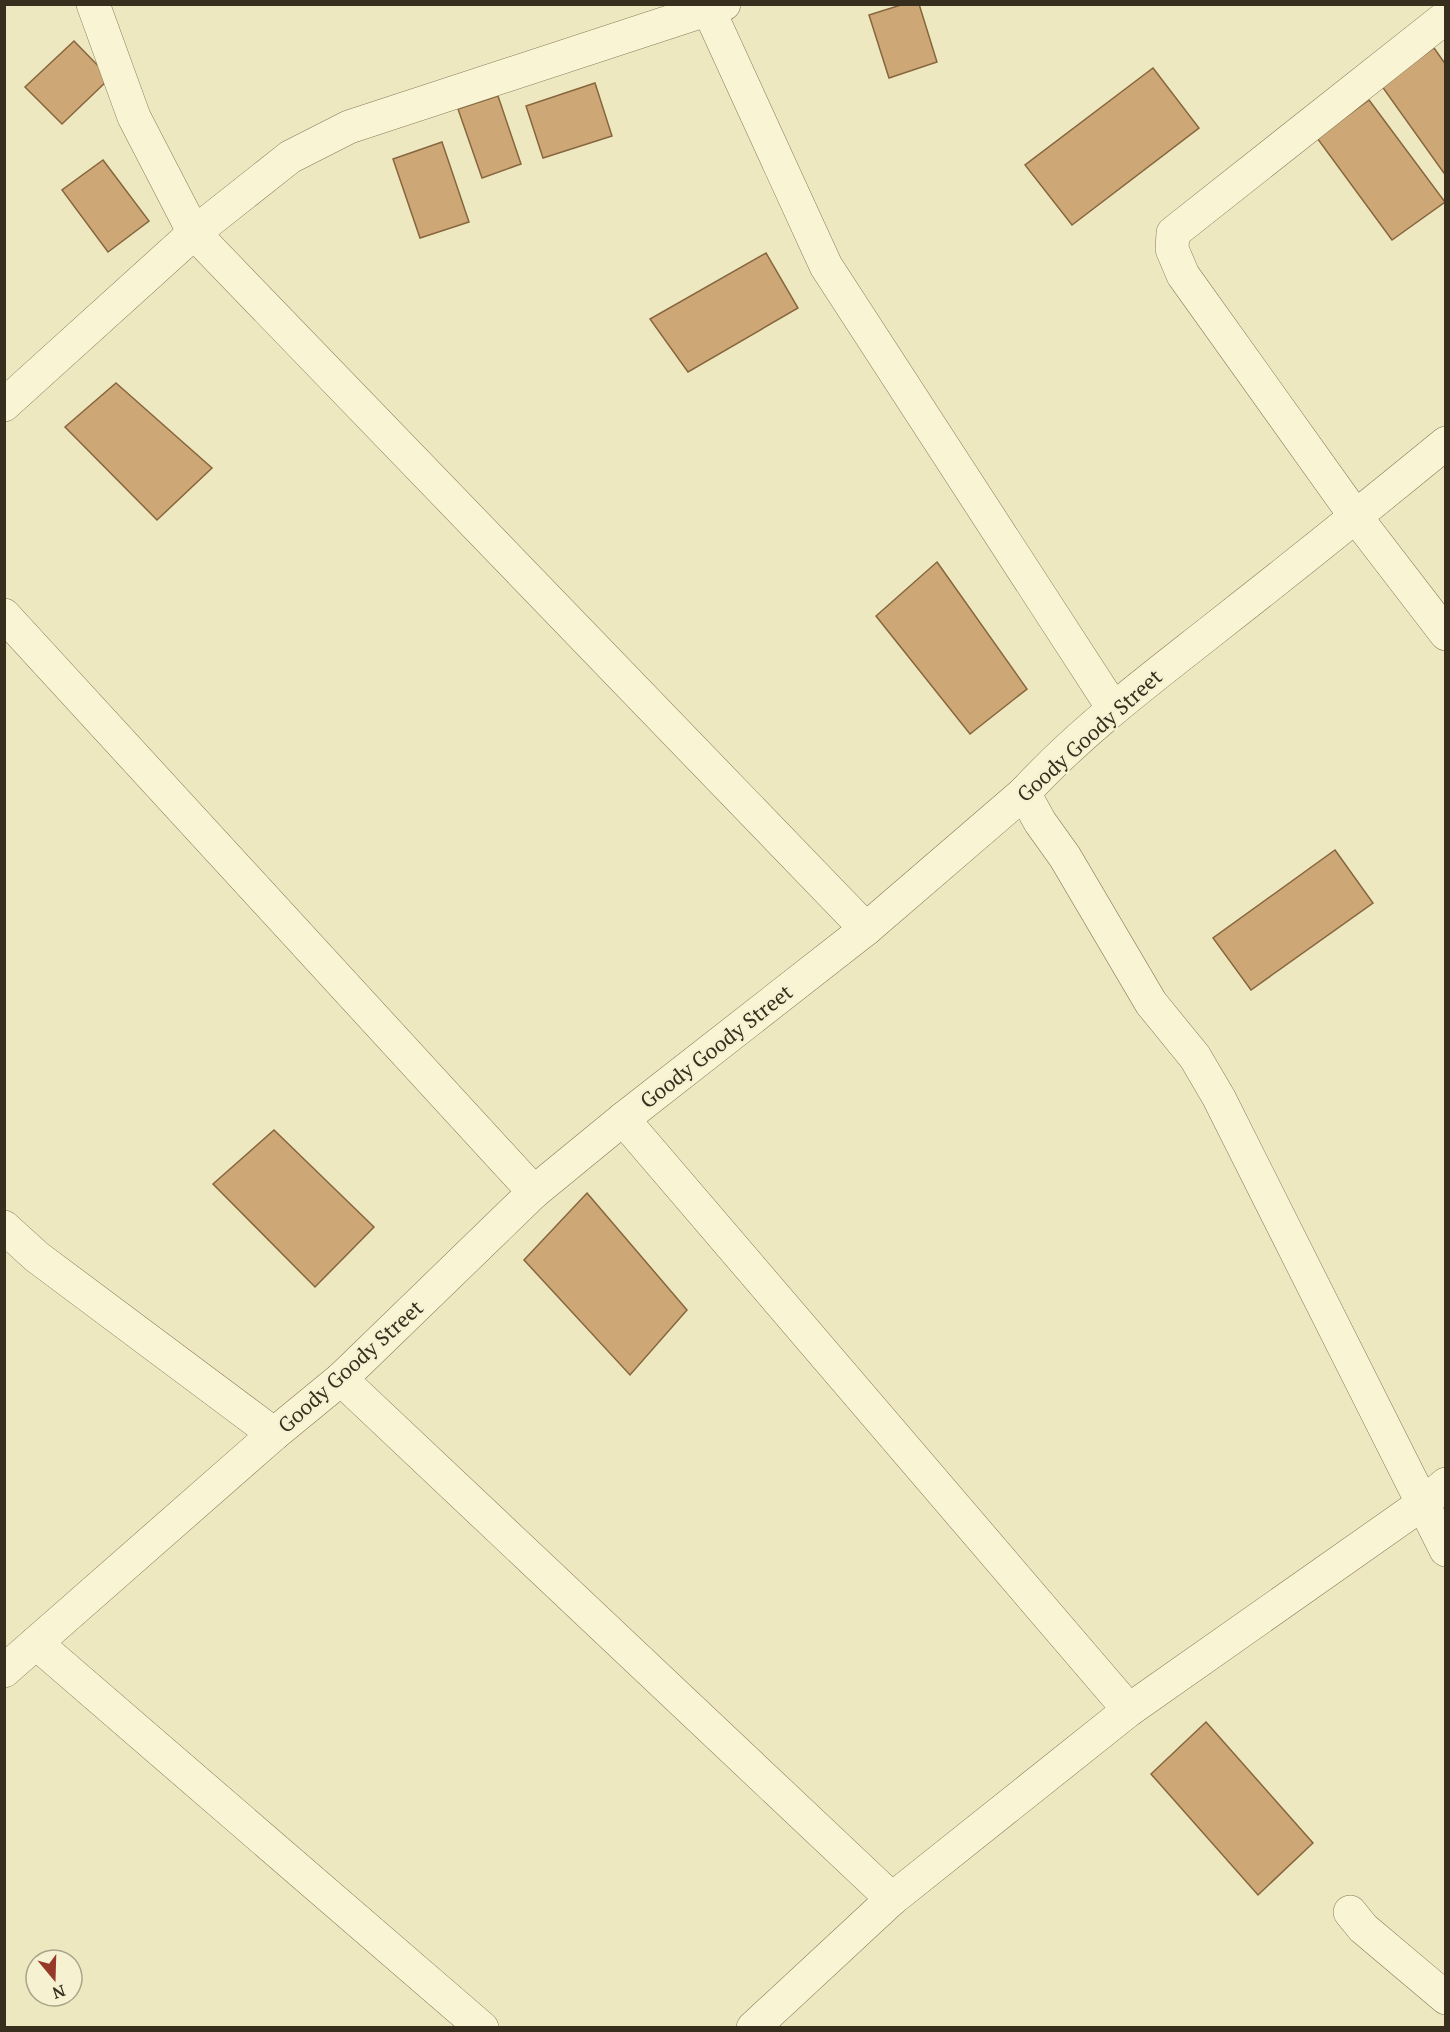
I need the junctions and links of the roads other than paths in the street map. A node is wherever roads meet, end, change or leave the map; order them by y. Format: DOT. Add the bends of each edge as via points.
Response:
graph roads {
  1 [pos="93,4"];
  2 [pos="712,6"];
  3 [pos="1446,17"];
  4 [pos="194,233"];
  5 [pos="4,405"];
  6 [pos="1446,443"];
  7 [pos="1356,518"];
  8 [pos="4,615"];
  9 [pos="1446,634"];
  10 [pos="1113,708"];
  11 [pos="1024,793"];
  12 [pos="866,929"];
  13 [pos="623,1119"];
  14 [pos="534,1192"];
  15 [pos="4,1227"];
  16 [pos="341,1379"];
  17 [pos="274,1434"];
  18 [pos="1434,1494"];
  19 [pos="1446,1550"];
  20 [pos="36,1643"];
  21 [pos="4,1671"];
  22 [pos="1129,1710"];
  23 [pos="892,1899"];
  24 [pos="1350,1912"];
  25 [pos="1446,1998"];
  26 [pos="766,2024"];
  27 [pos="482,2028"];
  1 -- 4 [label="street" via="134,117"];
  2 -- 4 [label="street" via="349,127 290,157"];
  2 -- 10 [label="street" via="826,266"];
  3 -- 7 [label="street" via="1173,232 1172,249 1183,275"];
  4 -- 5 [label="street"];
  4 -- 12 [label="street"];
  6 -- 7 [label="street, Goody Goody Street"];
  7 -- 9 [label="street"];
  7 -- 10 [label="street, Goody Goody Street"];
  8 -- 14 [label="street"];
  10 -- 11 [label="street, Goody Goody Street"];
  11 -- 12 [label="street, Goody Goody Street"];
  11 -- 18 [label="street" via="1151,1003 1195,1057 1219,1098"];
  12 -- 13 [label="street, Goody Goody Street"];
  13 -- 14 [label="street, Goody Goody Street"];
  13 -- 22 [label="street"];
  14 -- 16 [label="street, Goody Goody Street"];
  15 -- 17 [label="street" via="38,1257"];
  16 -- 17 [label="street, Goody Goody Street"];
  16 -- 23 [label="street"];
  17 -- 20 [label="street, Goody Goody Street"];
  18 -- 19 [label="street"];
  18 -- 22 [label="street"];
  20 -- 21 [label="street, Goody Goody Street"];
  20 -- 27 [label="street"];
  22 -- 23 [label="street"];
  23 -- 26 [label="street"];
  24 -- 25 [label="street" via="1363,1928"];
}
